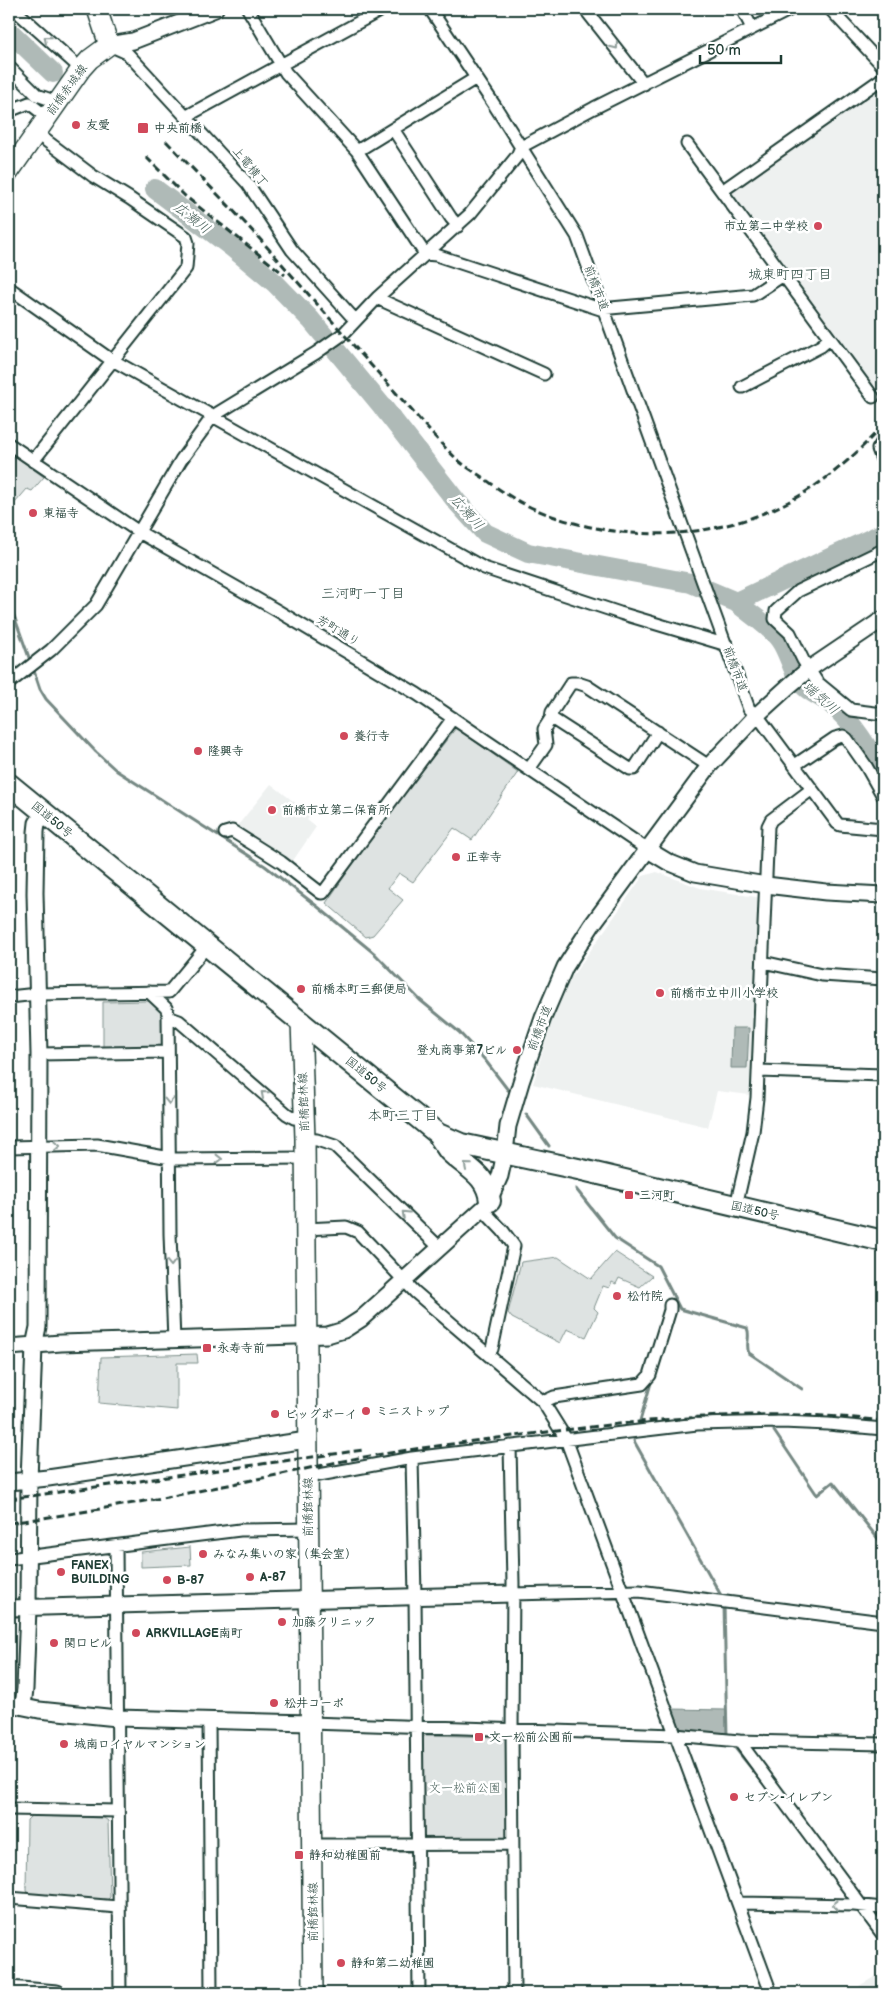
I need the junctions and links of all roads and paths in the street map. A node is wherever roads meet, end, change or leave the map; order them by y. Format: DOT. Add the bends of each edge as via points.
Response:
graph roads {
  1 [pos="14,9"];
  2 [pos="97,9"];
  3 [pos="215,9"];
  4 [pos="248,9"];
  5 [pos="383,9"];
  6 [pos="430,9"];
  7 [pos="585,9"];
  8 [pos="742,9"];
  9 [pos="791,9"];
  10 [pos="830,9"];
  11 [pos="752,28"];
  12 [pos="109,45"];
  13 [pos="280,64"];
  14 [pos="883,66"];
  15 [pos="9,67"];
  16 [pos="81,69"];
  17 [pos="476,78"];
  18 [pos="883,78"];
  19 [pos="644,84"];
  20 [pos="33,92"];
  21 [pos="28,103"];
  22 [pos="52,110"];
  23 [pos="9,111"];
  24 [pos="187,116"];
  25 [pos="393,128"];
  26 [pos="36,133"];
  27 [pos="686,144"];
  28 [pos="521,147"];
  29 [pos="356,151"];
  30 [pos="9,172"];
  31 [pos="722,191"];
  32 [pos="458,226"];
  33 [pos="425,254"];
  34 [pos="782,276"];
  35 [pos="9,288"];
  36 [pos="378,297"];
  37 [pos="604,309"];
  38 [pos="355,320"];
  39 [pos="829,339"];
  40 [pos="113,360"];
  41 [pos="544,374"];
  42 [pos="742,387"];
  43 [pos="873,397"];
  44 [pos="213,416"];
  45 [pos="883,441"];
  46 [pos="9,444"];
  47 [pos="33,461"];
  48 [pos="883,462"];
  49 [pos="139,532"];
  50 [pos="883,550"];
  51 [pos="883,619"];
  52 [pos="727,645"];
  53 [pos="809,669"];
  54 [pos="9,683"];
  55 [pos="883,714"];
  56 [pos="756,715"];
  57 [pos="452,718"];
  58 [pos="551,718"];
  59 [pos="658,732"];
  60 [pos="795,765"];
  61 [pos="709,766"];
  62 [pos="530,769"];
  63 [pos="9,784"];
  64 [pos="812,789"];
  65 [pos="883,796"];
  66 [pos="44,813"];
  67 [pos="883,828"];
  68 [pos="225,833"];
  69 [pos="648,850"];
  70 [pos="766,885"];
  71 [pos="883,895"];
  72 [pos="207,946"];
  73 [pos="763,962"];
  74 [pos="883,979"];
  75 [pos="149,992"];
  76 [pos="37,994"];
  77 [pos="9,997"];
  78 [pos="168,1017"];
  79 [pos="300,1021"];
  80 [pos="168,1052"];
  81 [pos="39,1054"];
  82 [pos="759,1071"];
  83 [pos="883,1075"];
  84 [pos="304,1119"];
  85 [pos="438,1134"];
  86 [pos="305,1139"];
  87 [pos="9,1147"];
  88 [pos="37,1147"];
  89 [pos="506,1153"];
  90 [pos="170,1158"];
  91 [pos="306,1158"];
  92 [pos="486,1206"];
  93 [pos="736,1206"];
  94 [pos="306,1229"];
  95 [pos="883,1241"];
  96 [pos="440,1248"];
  97 [pos="404,1281"];
  98 [pos="670,1305"];
  99 [pos="307,1336"];
  100 [pos="174,1341"];
  101 [pos="34,1346"];
  102 [pos="9,1347"];
  103 [pos="488,1354"];
  104 [pos="543,1402"];
  105 [pos="883,1429"];
  106 [pos="307,1440"];
  107 [pos="566,1440"];
  108 [pos="510,1446"];
  109 [pos="412,1458"];
  110 [pos="308,1477"];
  111 [pos="29,1480"];
  112 [pos="9,1482"];
  113 [pos="308,1529"];
  114 [pos="116,1546"];
  115 [pos="29,1557"];
  116 [pos="9,1559"];
  117 [pos="622,1591"];
  118 [pos="512,1594"];
  119 [pos="416,1596"];
  120 [pos="309,1599"];
  121 [pos="117,1604"];
  122 [pos="9,1608"];
  123 [pos="28,1608"];
  124 [pos="883,1622"];
  125 [pos="16,1705"];
  126 [pos="117,1718"];
  127 [pos="209,1720"];
  128 [pos="310,1723"];
  129 [pos="416,1726"];
  130 [pos="512,1730"];
  131 [pos="676,1735"];
  132 [pos="739,1740"];
  133 [pos="883,1744"];
  134 [pos="9,1809"];
  135 [pos="118,1811"];
  136 [pos="417,1843"];
  137 [pos="512,1844"];
  138 [pos="312,1845"];
  139 [pos="9,1898"];
  140 [pos="738,1903"];
  141 [pos="118,1907"];
  142 [pos="862,1907"];
  143 [pos="883,1908"];
  144 [pos="883,1935"];
  145 [pos="9,1989"];
  146 [pos="57,1993"];
  147 [pos="120,1993"];
  148 [pos="211,1993"];
  149 [pos="313,1993"];
  150 [pos="418,1993"];
  151 [pos="514,1993"];
  152 [pos="771,1993"];
  16 -- 1 [label="street, one-way"];
  2 -- 12 [label="main road"];
  3 -- 12 [label="street" via="133,41"];
  4 -- 13 [label="street"];
  5 -- 13 [label="street"];
  6 -- 17 [label="street, 前橋市道"];
  7 -- 19 [label="street, one-way"];
  8 -- 11 [label="street"];
  9 -- 11 [label="street"];
  10 -- 14 [label="street"];
  11 -- 19 [label="street"];
  12 -- 16 [label="main road, 前橋赤城線"];
  12 -- 24 [label="street, 上電横丁" via="127,53"];
  13 -- 24 [label="street"];
  13 -- 29 [label="street"];
  15 -- 20 [label="street"];
  16 -- 22 [label="main road, 前橋赤城線"];
  17 -- 25 [label="street"];
  17 -- 28 [label="street, 前橋市道"];
  18 -- 31 [label="street"];
  19 -- 28 [label="street"];
  20 -- 21 [label="street" via="33,99"];
  20 -- 22 [label="street"];
  21 -- 22 [label="street"];
  21 -- 23 [label="street"];
  22 -- 26 [label="main road, 前橋赤城線"];
  24 -- 38 [label="street, 上電横丁" via="248,184 292,250"];
  25 -- 29 [label="street"];
  25 -- 32 [label="street"];
  26 -- 30 [label="main road, 前橋赤城線"];
  26 -- 40 [label="street" via="188,240 186,268"];
  27 -- 31 [label="street"];
  28 -- 32 [label="street"];
  28 -- 37 [label="street, 前橋市道" via="577,236"];
  29 -- 33 [label="street"];
  31 -- 34 [label="street"];
  32 -- 33 [label="street"];
  33 -- 36 [label="street"];
  33 -- 37 [label="street"];
  34 -- 37 [label="street" via="752,295"];
  34 -- 39 [label="street"];
  35 -- 40 [label="street"];
  36 -- 38 [label="street"];
  36 -- 41 [label="street"];
  37 -- 52 [label="street, 前橋市道"];
  38 -- 44 [label="street" via="323,348"];
  39 -- 42 [label="street"];
  39 -- 43 [label="street"];
  40 -- 44 [label="street"];
  40 -- 47 [label="street"];
  44 -- 49 [label="street" via="181,460"];
  44 -- 52 [label="street" via="484,568"];
  45 -- 48 [label="street" via="878,449"];
  46 -- 47 [label="street, 芳町通り"];
  47 -- 49 [label="street, 芳町通り"];
  49 -- 54 [label="street" via="96,605 51,650"];
  49 -- 57 [label="street, 芳町通り" via="278,611"];
  50 -- 53 [label="street" via="798,590 776,611 775,619 790,633"];
  51 -- 53 [label="street"];
  52 -- 56 [label="street, 前橋市道" via="750,709"];
  53 -- 55 [label="street" via="817,682 851,710"];
  53 -- 56 [label="street"];
  56 -- 60 [label="street"];
  56 -- 61 [label="street, 前橋市道"];
  57 -- 62 [label="street, 芳町通り"];
  57 -- 68 [label="street" via="324,893 232,831"];
  58 -- 59 [label="street" via="571,683 578,683"];
  58 -- 59 [label="street" via="630,769 634,769"];
  58 -- 62 [label="street" via="544,729 546,745"];
  59 -- 61 [label="street"];
  60 -- 64 [label="street"];
  60 -- 65 [label="street" via="842,736 866,766"];
  61 -- 69 [label="street, 前橋市道"];
  62 -- 69 [label="street, 芳町通り"];
  63 -- 66 [label="highway, 国道50号"];
  64 -- 67 [label="street" via="840,825"];
  64 -- 70 [label="street" via="769,823"];
  66 -- 72 [label="highway, 国道50号"];
  66 -- 76 [label="street" via="37,823 36,832"];
  69 -- 70 [label="street" via="695,873"];
  69 -- 89 [label="street, 前橋市道" via="565,967 521,1082 508,1126"];
  70 -- 71 [label="street"];
  70 -- 73 [label="street"];
  72 -- 75 [label="street" via="169,992"];
  72 -- 79 [label="highway, 国道50号"];
  73 -- 74 [label="street" via="822,975"];
  73 -- 82 [label="street"];
  75 -- 76 [label="street"];
  75 -- 78 [label="street" via="166,1008"];
  76 -- 77 [label="street"];
  76 -- 81 [label="street"];
  78 -- 80 [label="street"];
  84 -- 78 [label="street, one-way" via="287,1114 179,1021"];
  79 -- 84 [label="main road, 前橋館林線"];
  79 -- 85 [label="highway, 国道50号"];
  80 -- 81 [label="street"];
  80 -- 90 [label="street, one-way"];
  81 -- 88 [label="street"];
  82 -- 83 [label="street"];
  82 -- 93 [label="street" via="753,1132"];
  84 -- 86 [label="main road, 前橋館林線"];
  85 -- 89 [label="highway, 国道50号" via="461,1144"];
  92 -- 85 [label="highway, one-way" via="488,1190 484,1181 448,1150"];
  86 -- 91 [label="main road, 前橋館林線"];
  96 -- 86 [label="street, one-way" via="335,1146"];
  87 -- 88 [label="street"];
  88 -- 90 [label="street, one-way" via="97,1145"];
  88 -- 101 [label="street" via="38,1327"];
  89 -- 92 [label="street, 前橋市道" via="500,1176"];
  89 -- 93 [label="highway, 国道50号"];
  90 -- 91 [label="street, one-way"];
  90 -- 100 [label="street, one-way"];
  91 -- 94 [label="main road, 前橋館林線"];
  92 -- 96 [label="street"];
  92 -- 103 [label="street" via="514,1246"];
  93 -- 95 [label="highway, 国道50号"];
  94 -- 97 [label="street" via="354,1229"];
  94 -- 99 [label="main road, 前橋館林線"];
  96 -- 97 [label="street"];
  97 -- 99 [label="street" via="353,1325 336,1333"];
  97 -- 103 [label="street"];
  98 -- 104 [label="street" via="650,1374 642,1384 554,1397"];
  99 -- 100 [label="street"];
  99 -- 106 [label="main road, 前橋館林線"];
  100 -- 101 [label="street"];
  101 -- 102 [label="street"];
  101 -- 111 [label="street"];
  103 -- 104 [label="street"];
  104 -- 107 [label="street"];
  105 -- 107 [label="street" via="810,1423 733,1422"];
  106 -- 110 [label="main road, 前橋館林線"];
  106 -- 111 [label="street"];
  107 -- 108 [label="street"];
  107 -- 117 [label="street"];
  108 -- 109 [label="street"];
  108 -- 118 [label="street"];
  109 -- 110 [label="street"];
  109 -- 119 [label="street"];
  110 -- 113 [label="main road, 前橋館林線"];
  111 -- 112 [label="street"];
  111 -- 115 [label="street"];
  113 -- 114 [label="street" via="240,1530"];
  113 -- 120 [label="main road, 前橋館林線"];
  114 -- 115 [label="street"];
  114 -- 121 [label="street"];
  115 -- 116 [label="street"];
  115 -- 123 [label="street"];
  117 -- 118 [label="street"];
  117 -- 124 [label="street"];
  117 -- 131 [label="street"];
  118 -- 119 [label="street"];
  118 -- 130 [label="street"];
  119 -- 120 [label="street"];
  119 -- 129 [label="street"];
  120 -- 121 [label="street"];
  120 -- 128 [label="main road, 前橋館林線"];
  121 -- 123 [label="street"];
  121 -- 126 [label="street"];
  122 -- 123 [label="street"];
  123 -- 125 [label="street" via="25,1689"];
  125 -- 126 [label="street"];
  126 -- 127 [label="street"];
  126 -- 135 [label="street"];
  127 -- 128 [label="street"];
  127 -- 148 [label="street"];
  128 -- 129 [label="street"];
  128 -- 138 [label="main road, 前橋館林線"];
  129 -- 130 [label="street"];
  129 -- 136 [label="street"];
  130 -- 131 [label="street"];
  130 -- 137 [label="street"];
  131 -- 132 [label="street"];
  131 -- 140 [label="street"];
  132 -- 133 [label="street"];
  132 -- 142 [label="street"];
  134 -- 135 [label="street"];
  135 -- 141 [label="street"];
  136 -- 137 [label="street"];
  136 -- 138 [label="street"];
  136 -- 150 [label="street"];
  137 -- 151 [label="street"];
  138 -- 149 [label="main road, 前橋館林線"];
  139 -- 141 [label="street"];
  142 -- 140 [label="street, one-way"];
  140 -- 152 [label="street"];
  141 -- 147 [label="street"];
  142 -- 143 [label="street"];
  142 -- 144 [label="street"];
  145 -- 146 [label="street"];
}
